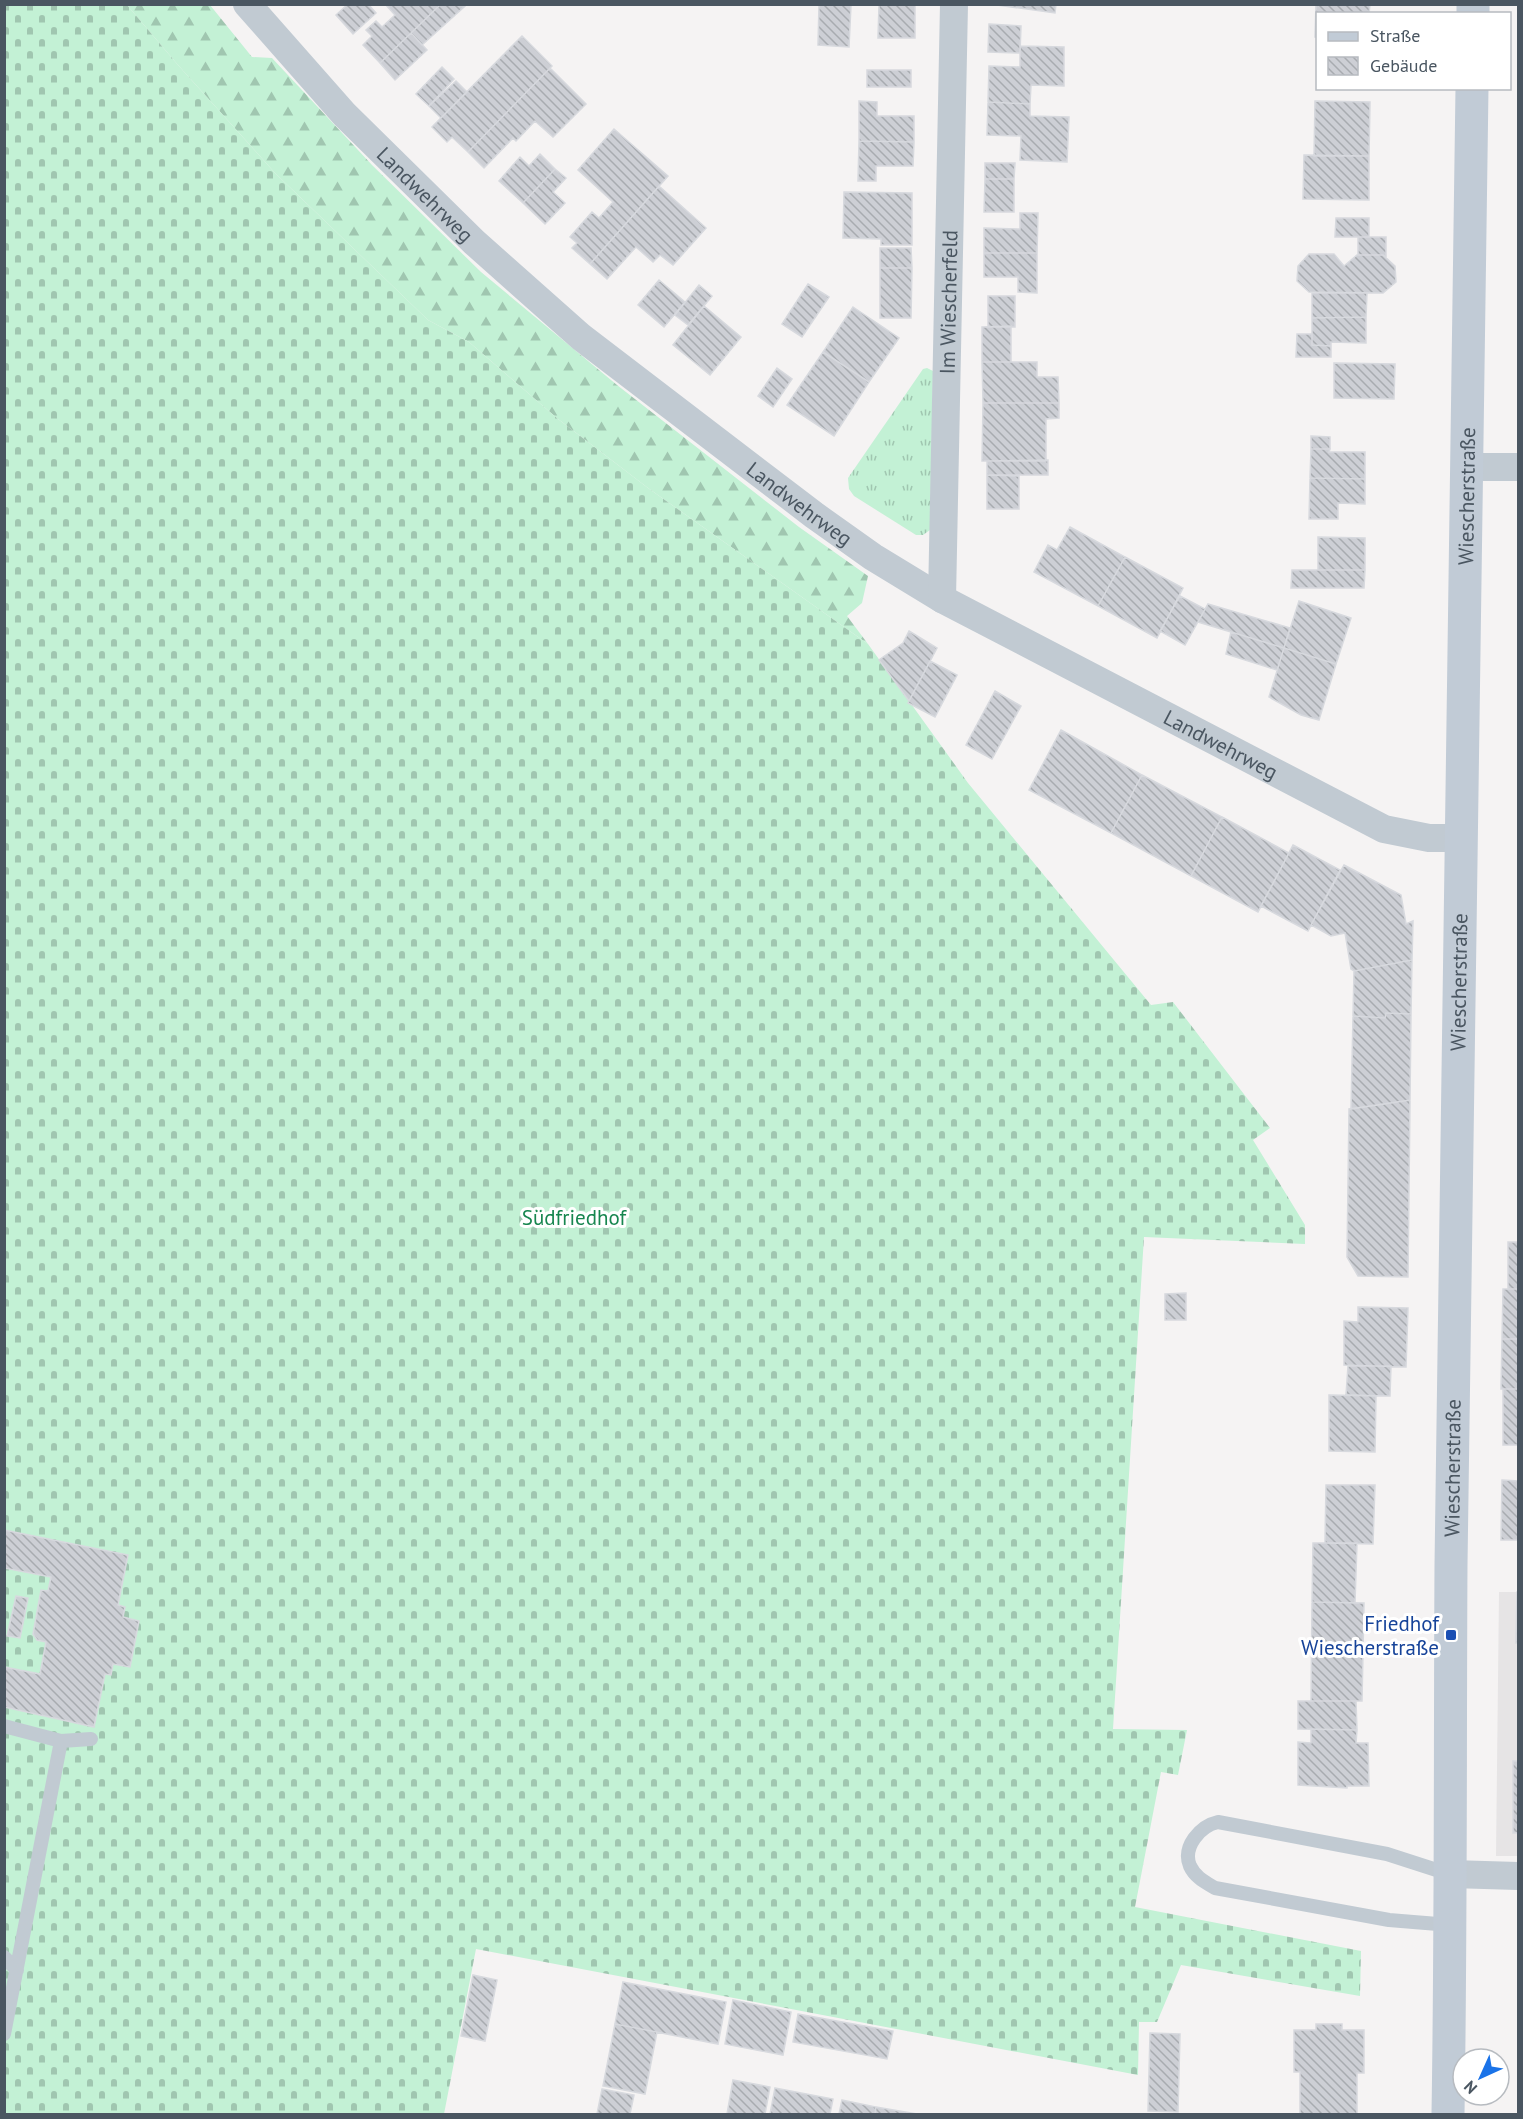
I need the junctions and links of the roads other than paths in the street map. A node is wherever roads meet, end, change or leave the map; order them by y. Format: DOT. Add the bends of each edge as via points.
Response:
graph roads {
  1 [pos="247,4"];
  2 [pos="954,4"];
  3 [pos="1472,90"];
  4 [pos="1518,467"];
  5 [pos="1467,468"];
  6 [pos="942,599"];
  7 [pos="1460,838"];
  8 [pos="4,1726"];
  9 [pos="91,1739"];
  10 [pos="61,1741"];
  11 [pos="1451,1874"];
  12 [pos="1518,1876"];
  13 [pos="1451,1925"];
  14 [pos="4,1957"];
  15 [pos="17,1970"];
  16 [pos="4,2034"];
  17 [pos="1448,2115"];
  1 -- 6 [label="street, Landwehrweg" via="344,114 474,242 581,337 873,558"];
  2 -- 6 [label="street, Im Wiescherfeld"];
  3 -- 5 [label="main road, Wiescherstraße"];
  4 -- 5 [label="street"];
  5 -- 7 [label="main road, Wiescherstraße"];
  6 -- 7 [label="street, Landwehrweg" via="1384,829 1429,838"];
  7 -- 11 [label="main road, Wiescherstraße"];
  8 -- 10 [label="lane"];
  9 -- 10 [label="lane"];
  10 -- 15 [label="lane"];
  11 -- 12 [label="street"];
  11 -- 13 [label="main road, Wiescherstraße"];
  11 -- 13 [label="lane" via="1387,1854 1218,1822 1207,1824 1190,1847 1189,1864 1199,1879 1215,1888 1389,1920"];
  13 -- 17 [label="main road, Wiescherstraße"];
  14 -- 15 [label="lane"];
  15 -- 16 [label="lane"];
}
